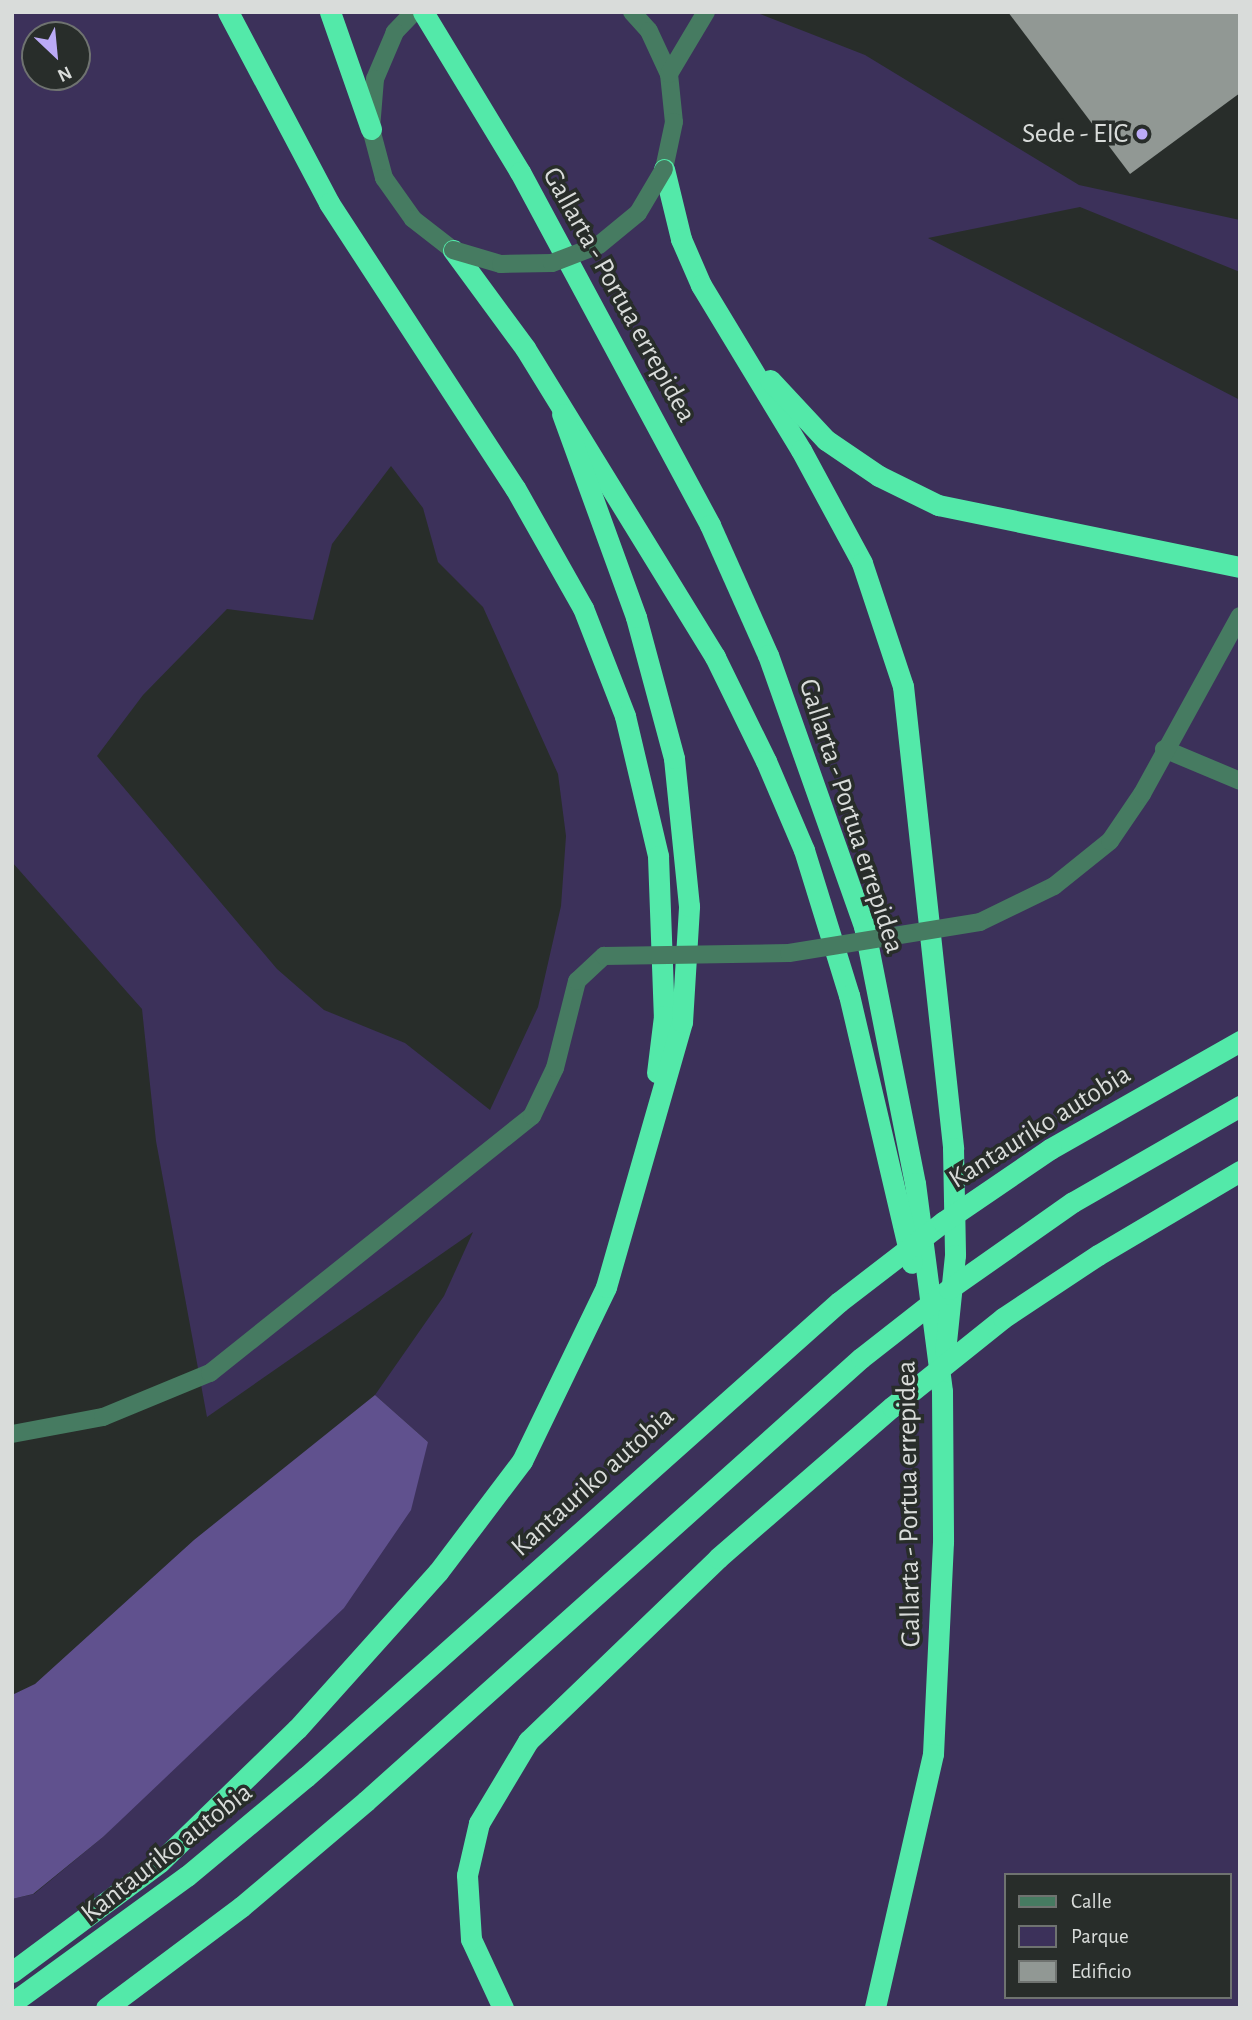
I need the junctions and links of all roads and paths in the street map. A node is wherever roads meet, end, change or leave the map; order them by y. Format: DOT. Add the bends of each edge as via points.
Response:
graph roads {
  1 [pos="228,12"];
  2 [pos="330,12"];
  3 [pos="414,12"];
  4 [pos="423,12"];
  5 [pos="632,12"];
  6 [pos="706,12"];
  7 [pos="669,75"];
  8 [pos="371,129"];
  9 [pos="664,169"];
  10 [pos="453,250"];
  11 [pos="725,328"];
  12 [pos="562,414"];
  13 [pos="1240,567"];
  14 [pos="1240,616"];
  15 [pos="1164,749"];
  16 [pos="1231,779"];
  17 [pos="1240,1041"];
  18 [pos="1240,1106"];
  19 [pos="648,1155"];
  20 [pos="1240,1171"];
  21 [pos="942,1391"];
  22 [pos="12,1434"];
  23 [pos="12,1972"];
  24 [pos="12,2004"];
  25 [pos="106,2008"];
  26 [pos="503,2008"];
  27 [pos="875,2008"];
  1 -- 19 [label="highway" via="329,204 515,488 583,608 625,716 659,856 664,1016"];
  2 -- 8 [label="highway"];
  3 -- 8 [label="street" via="395,32 375,79"];
  4 -- 21 [label="highway, Gallarta - Portua errepidea" via="520,172 647,403 710,525 768,655 864,926 915,1183"];
  5 -- 7 [label="street" via="649,31"];
  6 -- 7 [label="street"];
  7 -- 9 [label="street" via="674,122"];
  8 -- 10 [label="street" via="391,188 413,219"];
  9 -- 10 [label="street, bridge" via="638,213 599,245 552,263 501,264"];
  9 -- 11 [label="highway" via="681,239"];
  10 -- 12 [label="highway" via="524,348"];
  11 -- 13 [label="highway" via="826,440 879,476 938,505"];
  11 -- 21 [label="highway" via="801,450 862,563 903,686 953,1148 955,1255"];
  12 -- 19 [label="highway" via="636,617 674,758 689,906 682,1022"];
  12 -- 21 [label="highway" via="715,657 804,850 849,995"];
  14 -- 15 [label="street"];
  15 -- 16 [label="street"];
  15 -- 22 [label="street, bridge" via="1142,794 1110,841 1054,886 980,922 789,953 604,956 577,981 555,1068 523,1124 210,1373 103,1417"];
  17 -- 24 [label="highway, Kantauriko autobia, bridge" via="1050,1149 943,1222 839,1302 306,1777 187,1876"];
  18 -- 25 [label="highway, bridge" via="1073,1202 861,1358 356,1810 241,1907"];
  19 -- 23 [label="highway" via="606,1287 523,1461 438,1572 297,1729 160,1862"];
  20 -- 26 [label="highway, bridge" via="1003,1318 892,1407 708,1567 528,1741 479,1823 467,1875 471,1939"];
  21 -- 27 [label="highway, Gallarta - Portua errepidea" via="943,1542 933,1754"];
}
